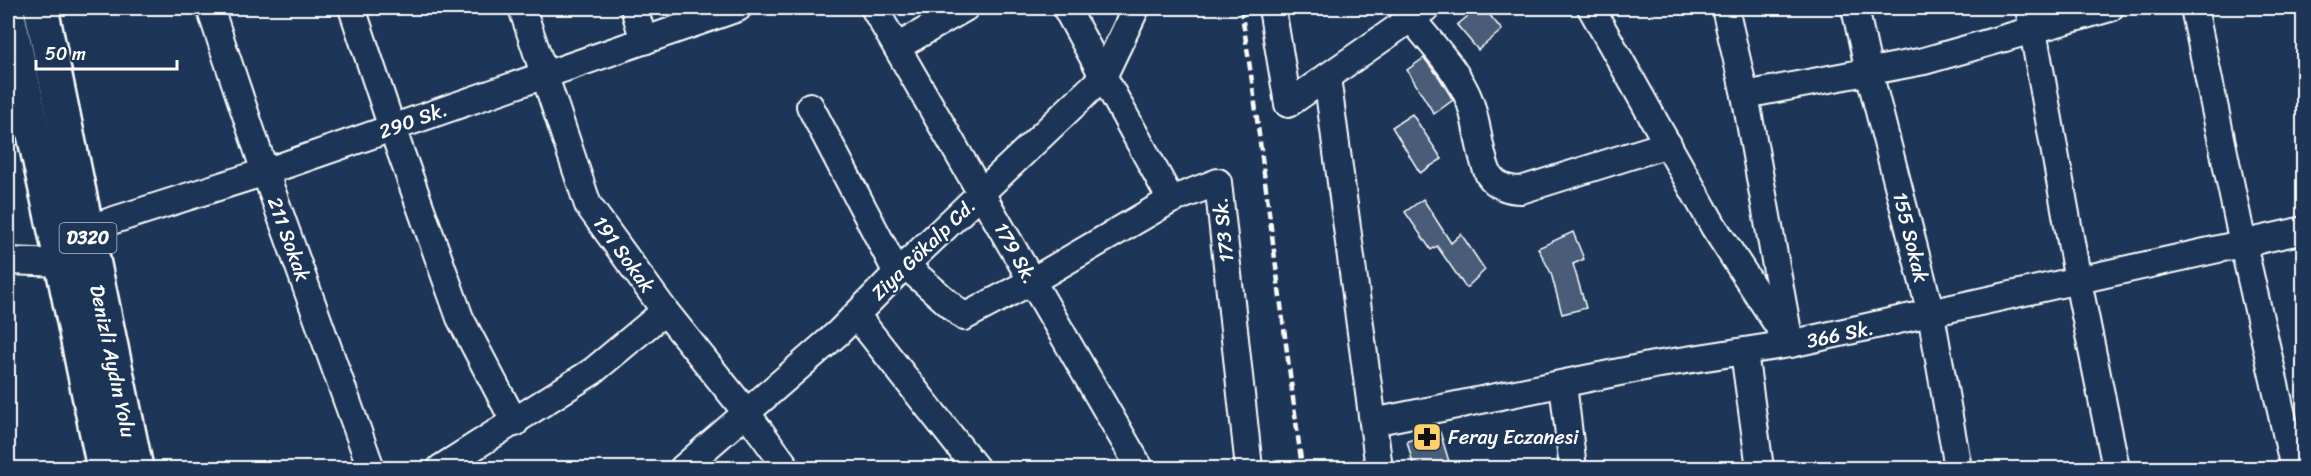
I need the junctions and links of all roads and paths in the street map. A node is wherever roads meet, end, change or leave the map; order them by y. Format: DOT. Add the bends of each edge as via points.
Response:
graph roads {
  1 [pos="41,8"];
  2 [pos="210,8"];
  3 [pos="352,8"];
  4 [pos="522,8"];
  5 [pos="634,8"];
  6 [pos="738,8"];
  7 [pos="874,8"];
  8 [pos="965,8"];
  9 [pos="1066,8"];
  10 [pos="1136,8"];
  11 [pos="1272,8"];
  12 [pos="1591,8"];
  13 [pos="1725,8"];
  14 [pos="1855,8"];
  15 [pos="2110,8"];
  16 [pos="2194,8"];
  17 [pos="1419,13"];
  18 [pos="8,15"];
  19 [pos="2031,18"];
  20 [pos="644,41"];
  21 [pos="897,47"];
  22 [pos="1869,72"];
  23 [pos="543,76"];
  24 [pos="1103,77"];
  25 [pos="1327,77"];
  26 [pos="1745,95"];
  27 [pos="810,106"];
  28 [pos="392,128"];
  29 [pos="1668,144"];
  30 [pos="265,172"];
  31 [pos="983,193"];
  32 [pos="1171,200"];
  33 [pos="86,229"];
  34 [pos="2304,230"];
  35 [pos="2243,244"];
  36 [pos="8,261"];
  37 [pos="62,263"];
  38 [pos="901,269"];
  39 [pos="1032,281"];
  40 [pos="2078,281"];
  41 [pos="665,311"];
  42 [pos="1931,314"];
  43 [pos="856,315"];
  44 [pos="1790,344"];
  45 [pos="1744,352"];
  46 [pos="1563,384"];
  47 [pos="746,412"];
  48 [pos="1373,422"];
  49 [pos="515,423"];
  50 [pos="104,468"];
  51 [pos="136,468"];
  52 [pos="371,468"];
  53 [pos="441,468"];
  54 [pos="683,468"];
  55 [pos="787,468"];
  56 [pos="976,468"];
  57 [pos="1140,468"];
  58 [pos="1249,468"];
  59 [pos="1379,468"];
  60 [pos="1573,468"];
  61 [pos="1760,468"];
  62 [pos="1958,468"];
  63 [pos="2116,468"];
  64 [pos="2294,468"];
  1 -- 33 [label="highway, Denizli Aydın Yolu / D320"];
  2 -- 30 [label="street, 211 Sokak"];
  3 -- 28 [label="street"];
  4 -- 23 [label="street, 191 Sokak"];
  5 -- 20 [label="street"];
  6 -- 20 [label="street, 290 Sk."];
  7 -- 21 [label="street, 179 Sk."];
  8 -- 21 [label="street"];
  9 -- 24 [label="street"];
  10 -- 24 [label="street, Ziya Gökalp Cd."];
  11 -- 25 [label="street" via="1288,104"];
  12 -- 29 [label="street"];
  13 -- 26 [label="street"];
  14 -- 22 [label="street, 155 Sokak"];
  15 -- 19 [label="street"];
  16 -- 35 [label="street"];
  17 -- 25 [label="street"];
  17 -- 29 [label="street" via="1458,76 1470,102 1488,174 1499,185 1521,190"];
  18 -- 37 [label="highway, Denizli Aydın Yolu / D320"];
  19 -- 22 [label="street" via="1924,61"];
  19 -- 40 [label="street"];
  20 -- 23 [label="street, 290 Sk."];
  21 -- 31 [label="street, 179 Sk."];
  22 -- 26 [label="street"];
  22 -- 42 [label="street, 155 Sokak"];
  23 -- 28 [label="street, 290 Sk."];
  23 -- 41 [label="street, 191 Sokak" via="588,205"];
  24 -- 31 [label="street, Ziya Gökalp Cd."];
  24 -- 32 [label="street"];
  25 -- 48 [label="street"];
  26 -- 44 [label="street"];
  27 -- 38 [label="street"];
  28 -- 30 [label="street, 290 Sk."];
  28 -- 49 [label="street" via="460,318"];
  29 -- 44 [label="street" via="1714,227"];
  30 -- 33 [label="street, 290 Sk."];
  30 -- 52 [label="street, 211 Sokak"];
  31 -- 38 [label="street, Ziya Gökalp Cd."];
  31 -- 39 [label="street, 179 Sk."];
  32 -- 39 [label="street"];
  32 -- 58 [label="street, 173 Sk." via="1218,182"];
  33 -- 51 [label="highway, Denizli Aydın Yolu / D320"];
  34 -- 35 [label="street, 366 Sk."];
  35 -- 40 [label="street, 366 Sk."];
  35 -- 64 [label="street"];
  36 -- 37 [label="street"];
  37 -- 50 [label="highway, Denizli Aydın Yolu / D320"];
  38 -- 39 [label="street" via="964,317"];
  38 -- 43 [label="street, Ziya Gökalp Cd."];
  39 -- 57 [label="street, 179 Sk."];
  40 -- 42 [label="street, 366 Sk."];
  40 -- 63 [label="street"];
  41 -- 47 [label="street, 191 Sokak"];
  41 -- 49 [label="street" via="593,371"];
  42 -- 44 [label="street, 366 Sk."];
  42 -- 62 [label="street, 155 Sokak"];
  43 -- 47 [label="street, Ziya Gökalp Cd."];
  43 -- 56 [label="street"];
  44 -- 45 [label="street, 366 Sk."];
  45 -- 46 [label="street, 366 Sk."];
  45 -- 61 [label="street"];
  46 -- 48 [label="street, 366 Sk."];
  46 -- 60 [label="street"];
  47 -- 54 [label="street, Ziya Gökalp Cd."];
  47 -- 55 [label="street, 191 Sokak"];
  48 -- 59 [label="street"];
  49 -- 53 [label="street"];
}
